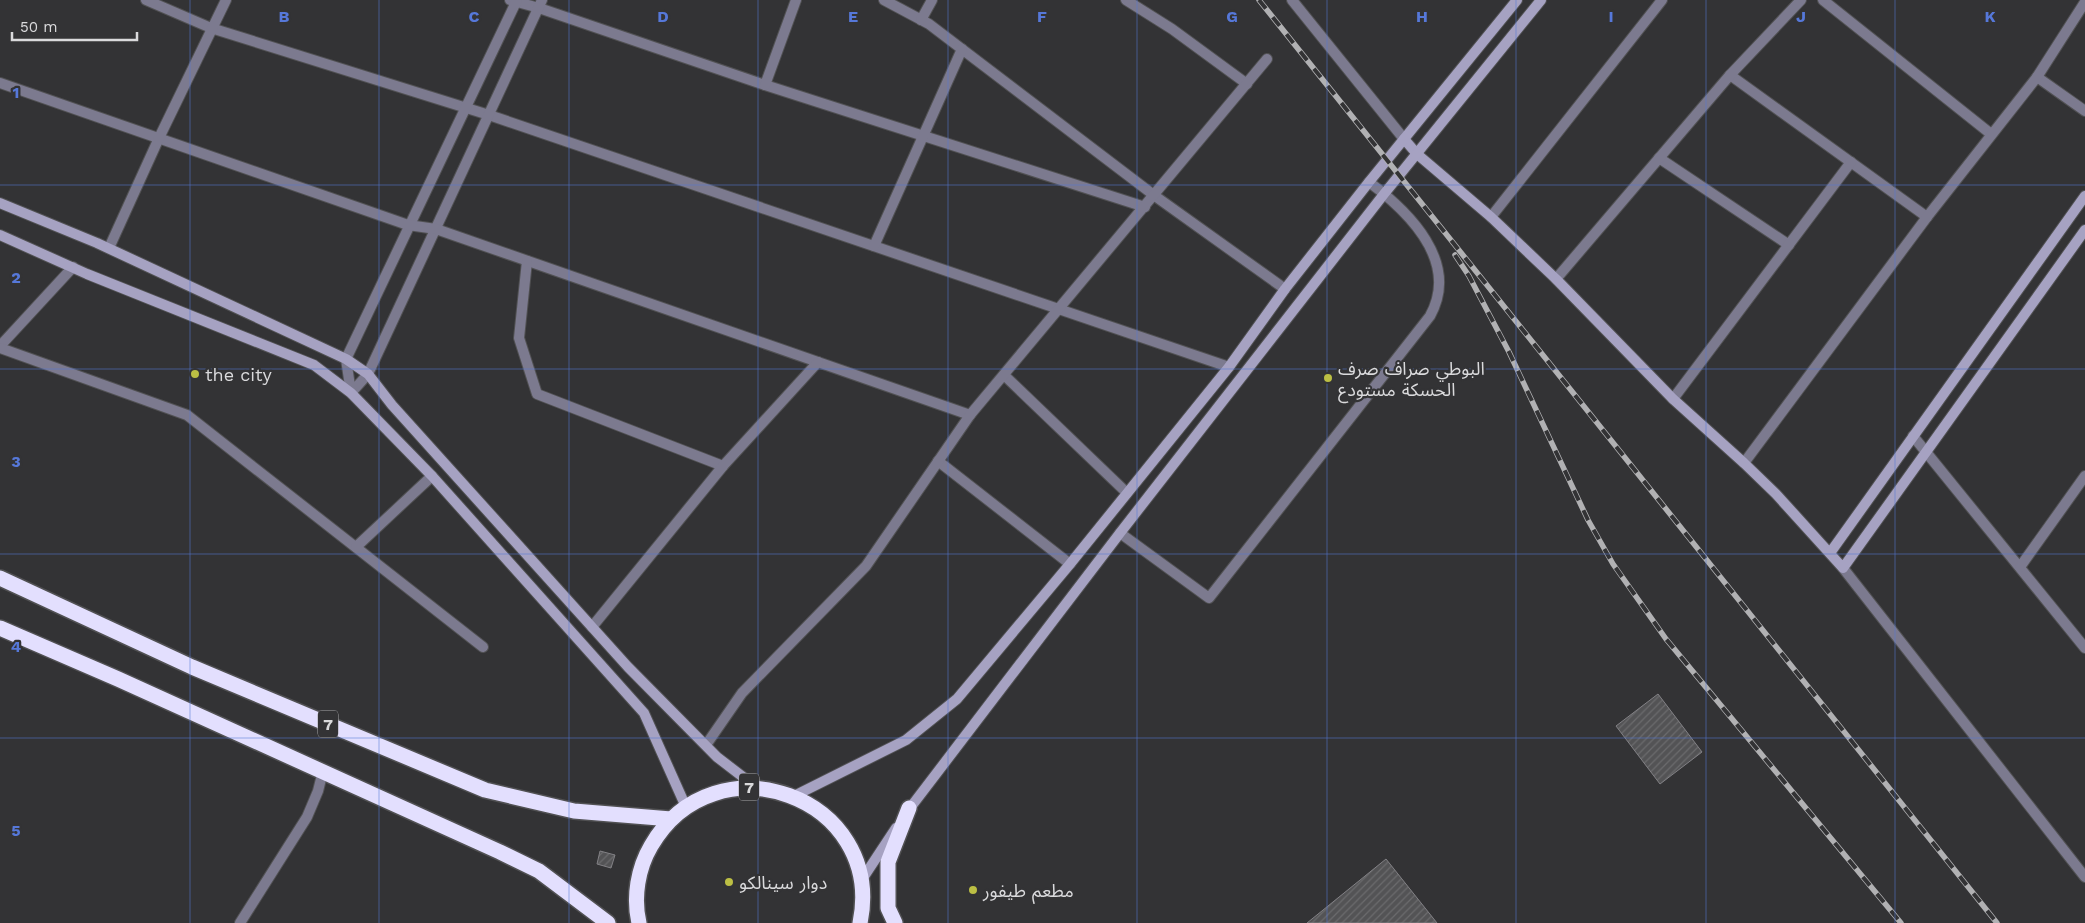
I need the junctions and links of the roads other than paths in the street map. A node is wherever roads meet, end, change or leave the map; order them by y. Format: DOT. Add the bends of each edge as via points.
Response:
graph roads {
  1 [pos="146,0"];
  2 [pos="226,0"];
  3 [pos="796,0"];
  4 [pos="884,0"];
  5 [pos="932,0"];
  6 [pos="1126,0"];
  7 [pos="1292,0"];
  8 [pos="1517,0"];
  9 [pos="1542,0"];
  10 [pos="1662,0"];
  11 [pos="1801,0"];
  12 [pos="1823,0"];
  13 [pos="514,1"];
  14 [pos="2085,2"];
  15 [pos="540,4"];
  16 [pos="921,20"];
  17 [pos="212,28"];
  18 [pos="962,50"];
  19 [pos="1267,59"];
  20 [pos="1730,75"];
  21 [pos="2037,77"];
  22 [pos="0,83"];
  23 [pos="1247,84"];
  24 [pos="765,85"];
  25 [pos="465,109"];
  26 [pos="2085,111"];
  27 [pos="489,115"];
  28 [pos="1990,134"];
  29 [pos="924,136"];
  30 [pos="158,138"];
  31 [pos="1404,139"];
  32 [pos="1417,154"];
  33 [pos="1660,158"];
  34 [pos="1851,162"];
  35 [pos="1368,182"];
  36 [pos="1384,194"];
  37 [pos="1155,196"];
  38 [pos="2085,196"];
  39 [pos="0,203"];
  40 [pos="1145,207"];
  41 [pos="1491,217"];
  42 [pos="1927,217"];
  43 [pos="408,225"];
  44 [pos="436,229"];
  45 [pos="2085,230"];
  46 [pos="0,236"];
  47 [pos="1789,245"];
  48 [pos="874,246"];
  49 [pos="109,248"];
  50 [pos="527,261"];
  51 [pos="73,268"];
  52 [pos="1556,279"];
  53 [pos="1286,289"];
  54 [pos="1060,310"];
  55 [pos="0,347"];
  56 [pos="346,359"];
  57 [pos="818,362"];
  58 [pos="1229,367"];
  59 [pos="368,374"];
  60 [pos="1004,375"];
  61 [pos="351,393"];
  62 [pos="1674,399"];
  63 [pos="970,415"];
  64 [pos="1913,436"];
  65 [pos="1926,452"];
  66 [pos="938,461"];
  67 [pos="1744,462"];
  68 [pos="723,466"];
  69 [pos="432,476"];
  70 [pos="2085,476"];
  71 [pos="1127,493"];
  72 [pos="1120,533"];
  73 [pos="356,547"];
  74 [pos="1830,553"];
  75 [pos="1070,564"];
  76 [pos="2020,566"];
  77 [pos="1843,568"];
  78 [pos="0,578"];
  79 [pos="592,627"];
  80 [pos="0,628"];
  81 [pos="483,647"];
  82 [pos="2085,648"];
  83 [pos="706,745"];
  84 [pos="323,771"];
  85 [pos="756,787"];
  86 [pos="794,796"];
  87 [pos="686,807"];
  88 [pos="909,808"];
  89 [pos="671,819"];
  90 [pos="2085,877"];
  91 [pos="862,889"];
  92 [pos="240,923"];
  93 [pos="608,923"];
  94 [pos="639,923"];
  95 [pos="860,923"];
  96 [pos="873,923"];
  97 [pos="895,923"];
  1 -- 17 [label="street"];
  2 -- 17 [label="street"];
  3 -- 24 [label="street"];
  4 -- 16 [label="street"];
  5 -- 16 [label="street"];
  6 -- 23 [label="street"];
  7 -- 31 [label="street"];
  8 -- 31 [label="street"];
  9 -- 32 [label="street"];
  10 -- 41 [label="street"];
  11 -- 20 [label="street"];
  12 -- 28 [label="street"];
  13 -- 15 [label="street"];
  13 -- 25 [label="street"];
  14 -- 21 [label="street"];
  15 -- 24 [label="street"];
  15 -- 27 [label="street"];
  16 -- 18 [label="street"];
  17 -- 25 [label="street"];
  17 -- 30 [label="street"];
  18 -- 29 [label="street"];
  18 -- 37 [label="street"];
  19 -- 23 [label="street"];
  20 -- 33 [label="street"];
  20 -- 34 [label="street"];
  21 -- 26 [label="street"];
  21 -- 28 [label="street"];
  22 -- 30 [label="street"];
  23 -- 37 [label="street"];
  24 -- 29 [label="street"];
  25 -- 27 [label="street"];
  25 -- 43 [label="street"];
  27 -- 44 [label="street"];
  27 -- 48 [label="street"];
  28 -- 42 [label="street"];
  29 -- 40 [label="street"];
  29 -- 48 [label="street"];
  30 -- 43 [label="street"];
  30 -- 49 [label="street"];
  31 -- 32 [label="street"];
  31 -- 35 [label="street"];
  32 -- 36 [label="street"];
  32 -- 41 [label="street"];
  33 -- 47 [label="street"];
  33 -- 52 [label="street"];
  34 -- 42 [label="street"];
  34 -- 47 [label="street"];
  35 -- 36 [label="street"];
  35 -- 53 [label="street"];
  36 -- 72 [label="street"];
  36 -- 72 [label="street" via="1422,233 1438,276 1435,307 1417,332 1209,598"];
  37 -- 40 [label="street"];
  37 -- 53 [label="street"];
  38 -- 64 [label="street"];
  39 -- 49 [label="street"];
  40 -- 54 [label="street"];
  41 -- 52 [label="street"];
  42 -- 67 [label="street"];
  43 -- 44 [label="street"];
  43 -- 56 [label="street"];
  44 -- 50 [label="street"];
  44 -- 59 [label="street"];
  45 -- 65 [label="street"];
  46 -- 51 [label="street"];
  47 -- 62 [label="street"];
  48 -- 54 [label="street"];
  49 -- 56 [label="street"];
  50 -- 57 [label="street"];
  50 -- 68 [label="street" via="519,338 537,394"];
  51 -- 55 [label="street"];
  51 -- 61 [label="street" via="314,365"];
  52 -- 62 [label="street"];
  53 -- 58 [label="street"];
  54 -- 58 [label="street"];
  54 -- 60 [label="street"];
  55 -- 73 [label="street" via="187,415"];
  56 -- 59 [label="street"];
  56 -- 61 [label="street"];
  57 -- 63 [label="street"];
  57 -- 68 [label="street"];
  58 -- 71 [label="street"];
  59 -- 61 [label="street"];
  59 -- 79 [label="street" via="392,405"];
  60 -- 63 [label="street"];
  60 -- 71 [label="street"];
  61 -- 69 [label="street"];
  62 -- 67 [label="street"];
  63 -- 66 [label="street"];
  64 -- 65 [label="street"];
  64 -- 74 [label="street"];
  65 -- 76 [label="street"];
  65 -- 77 [label="street"];
  66 -- 75 [label="street"];
  66 -- 83 [label="street" via="866,566 742,693"];
  67 -- 74 [label="street"];
  68 -- 79 [label="street"];
  69 -- 73 [label="street"];
  69 -- 87 [label="street" via="644,713"];
  70 -- 76 [label="street"];
  71 -- 75 [label="street"];
  72 -- 88 [label="street"];
  73 -- 81 [label="street"];
  74 -- 77 [label="street"];
  75 -- 86 [label="street" via="957,699 906,740"];
  76 -- 82 [label="street"];
  77 -- 90 [label="street"];
  78 -- 89 [label="highway, 7" via="192,667 485,790 574,811"];
  79 -- 83 [label="street"];
  80 -- 84 [label="highway"];
  83 -- 85 [label="street"];
  84 -- 92 [label="street" via="307,817"];
  84 -- 93 [label="highway" via="539,871"];
  85 -- 86 [label="highway, 7"];
  85 -- 87 [label="highway, 7" via="719,791"];
  86 -- 91 [label="highway, 7" via="826,816 838,830 856,863"];
  87 -- 89 [label="highway, 7"];
  88 -- 91 [label="street"];
  88 -- 97 [label="highway" via="888,862 888,908"];
  89 -- 94 [label="highway, 7" via="657,835 639,874 636,895"];
  91 -- 95 [label="highway, 7"];
  91 -- 96 [label="highway, 7"];
}
